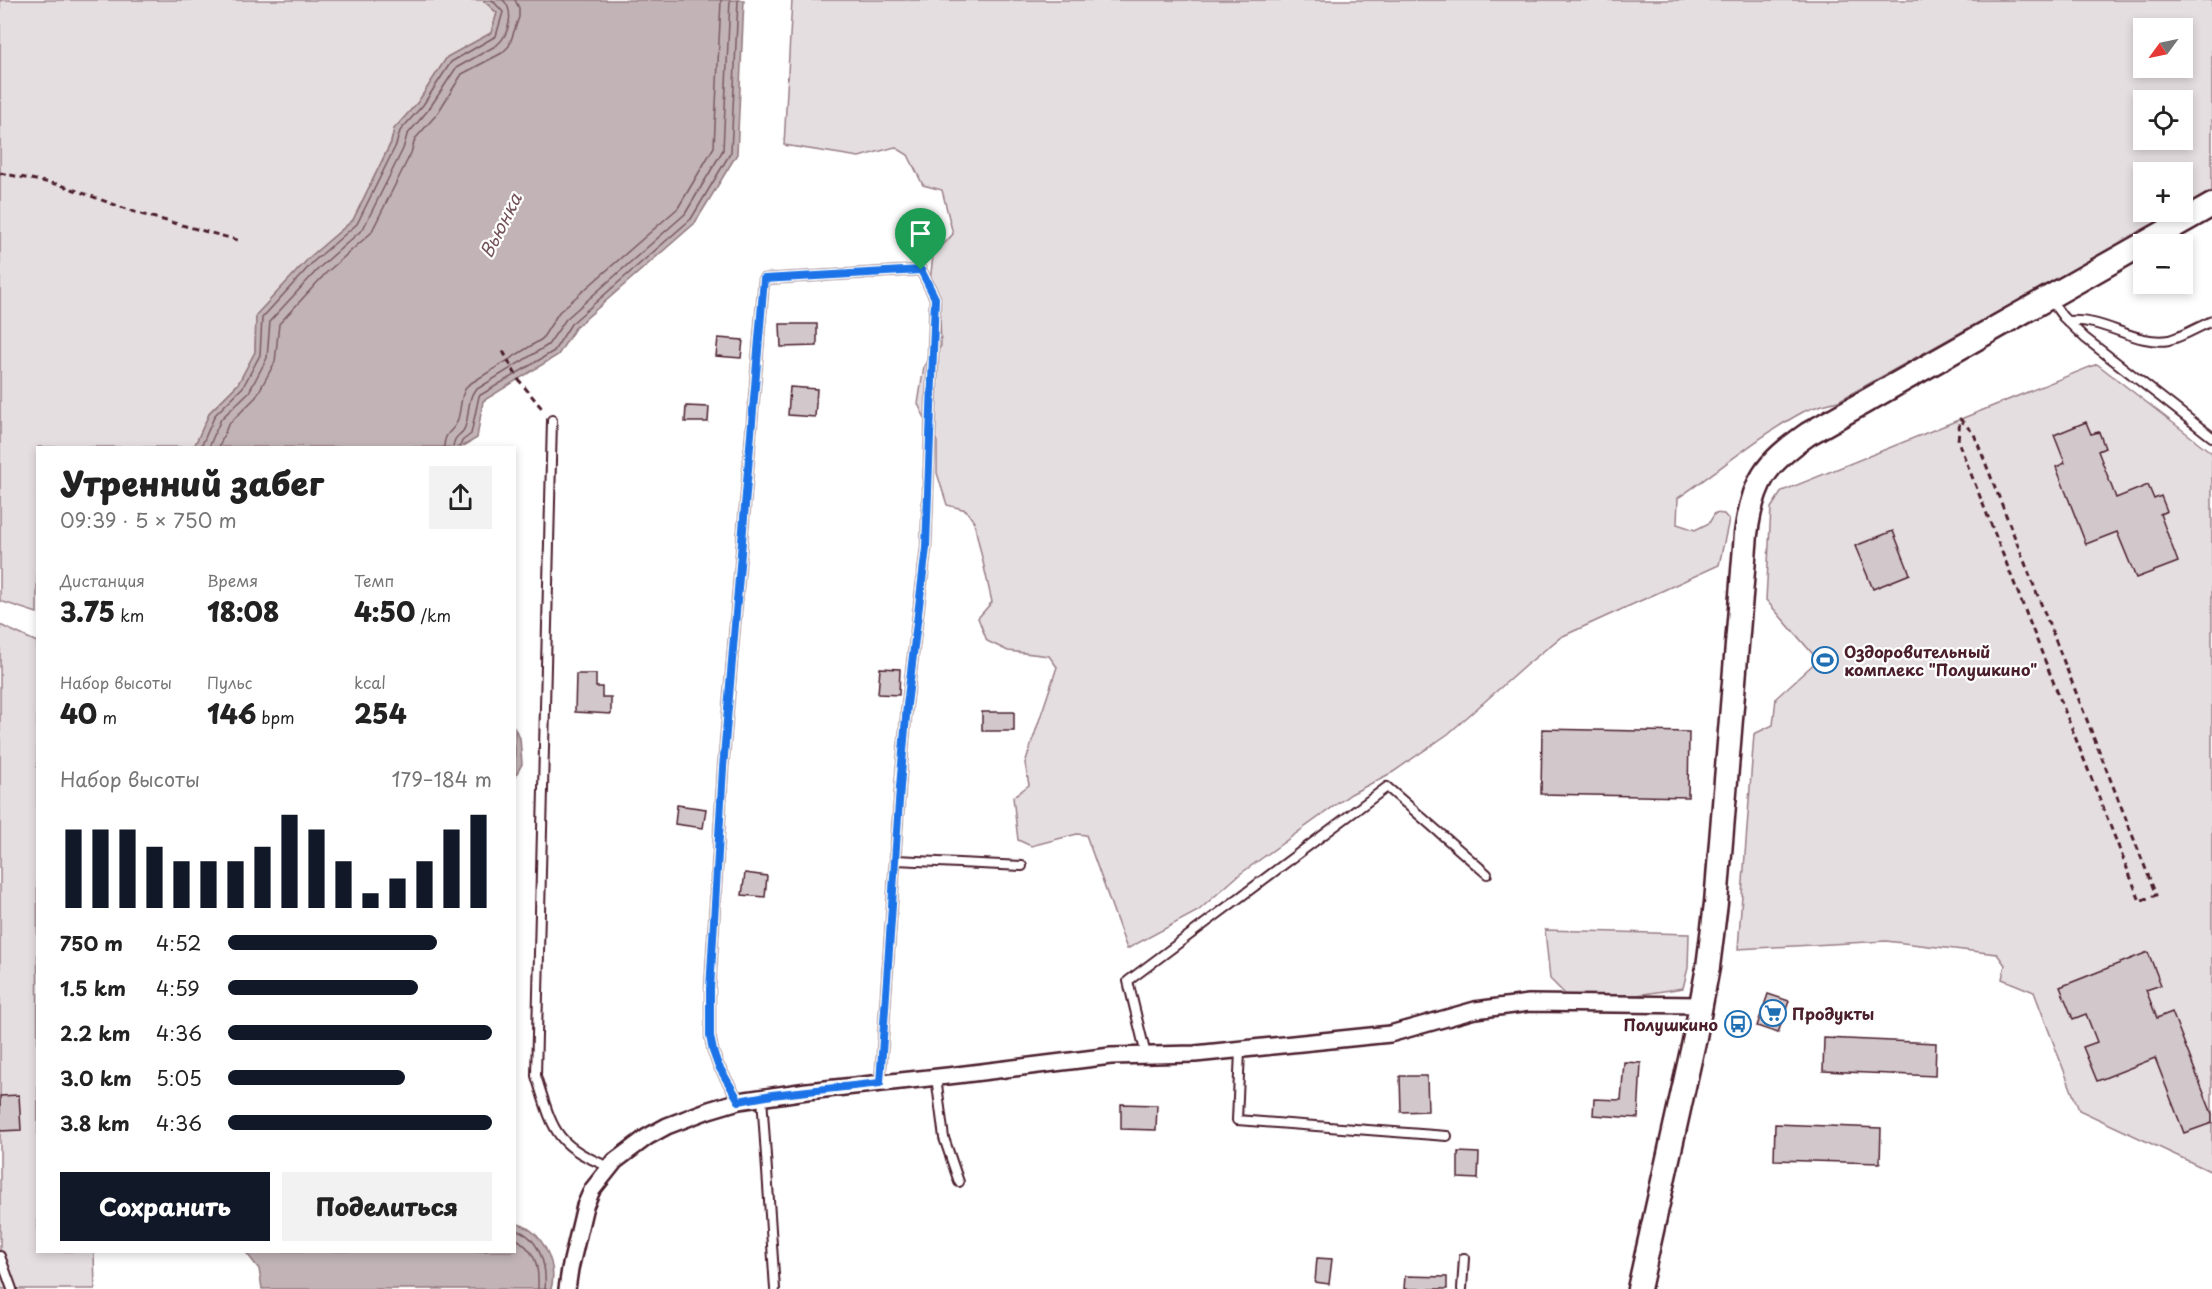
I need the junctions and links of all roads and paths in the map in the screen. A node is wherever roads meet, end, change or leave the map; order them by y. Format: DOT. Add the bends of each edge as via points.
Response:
graph roads {
  1 [pos="0,173"];
  2 [pos="2212,205"];
  3 [pos="241,241"];
  4 [pos="2049,297"];
  5 [pos="2068,321"];
  6 [pos="2212,321"];
  7 [pos="503,351"];
  8 [pos="552,420"];
  9 [pos="2212,437"];
  10 [pos="896,860"];
  11 [pos="1022,866"];
  12 [pos="1487,874"];
  13 [pos="2140,901"];
  14 [pos="1701,1005"];
  15 [pos="1240,1050"];
  16 [pos="1146,1055"];
  17 [pos="936,1077"];
  18 [pos="880,1083"];
  19 [pos="762,1097"];
  20 [pos="739,1101"];
  21 [pos="1447,1136"];
  22 [pos="610,1167"];
  23 [pos="959,1182"];
  24 [pos="0,1256"];
  25 [pos="1464,1258"];
  26 [pos="12,1289"];
  27 [pos="567,1289"];
  28 [pos="775,1289"];
  29 [pos="1462,1289"];
  30 [pos="1639,1289"];
  1 -- 3 [label="path" via="62,185 137,213"];
  2 -- 4 [label="main road"];
  4 -- 5 [label="lane"];
  4 -- 14 [label="main road" via="1808,434 1774,460 1760,479 1751,501 1746,534 1716,903"];
  5 -- 6 [label="lane" via="2091,321 2160,340 2178,337"];
  5 -- 9 [label="lane" via="2104,354"];
  7 -- 8 [label="path" via="518,379"];
  8 -- 22 [label="lane" via="536,1076 551,1122 562,1139 584,1157"];
  10 -- 11 [label="lane"];
  10 -- 18 [label="lane"];
  10 -- 20 [label="lane" via="907,705 926,548 935,298 921,270 764,279 723,768 710,989 713,1051"];
  12 -- 16 [label="lane" via="1387,787 1128,981"];
  13 -- 13 [label="path" via="1958,441 1960,419 1974,434 2156,895"];
  14 -- 15 [label="street" via="1529,1003 1466,1012 1390,1034"];
  14 -- 30 [label="main road"];
  15 -- 16 [label="street"];
  15 -- 21 [label="lane" via="1237,1120"];
  16 -- 17 [label="street"];
  17 -- 18 [label="street"];
  17 -- 23 [label="lane" via="944,1138"];
  18 -- 19 [label="street"];
  19 -- 20 [label="street"];
  19 -- 28 [label="lane"];
  20 -- 22 [label="street" via="667,1126 629,1149"];
  22 -- 27 [label="street" via="585,1206"];
  24 -- 26 [label="lane"];
  25 -- 29 [label="lane"];
}
